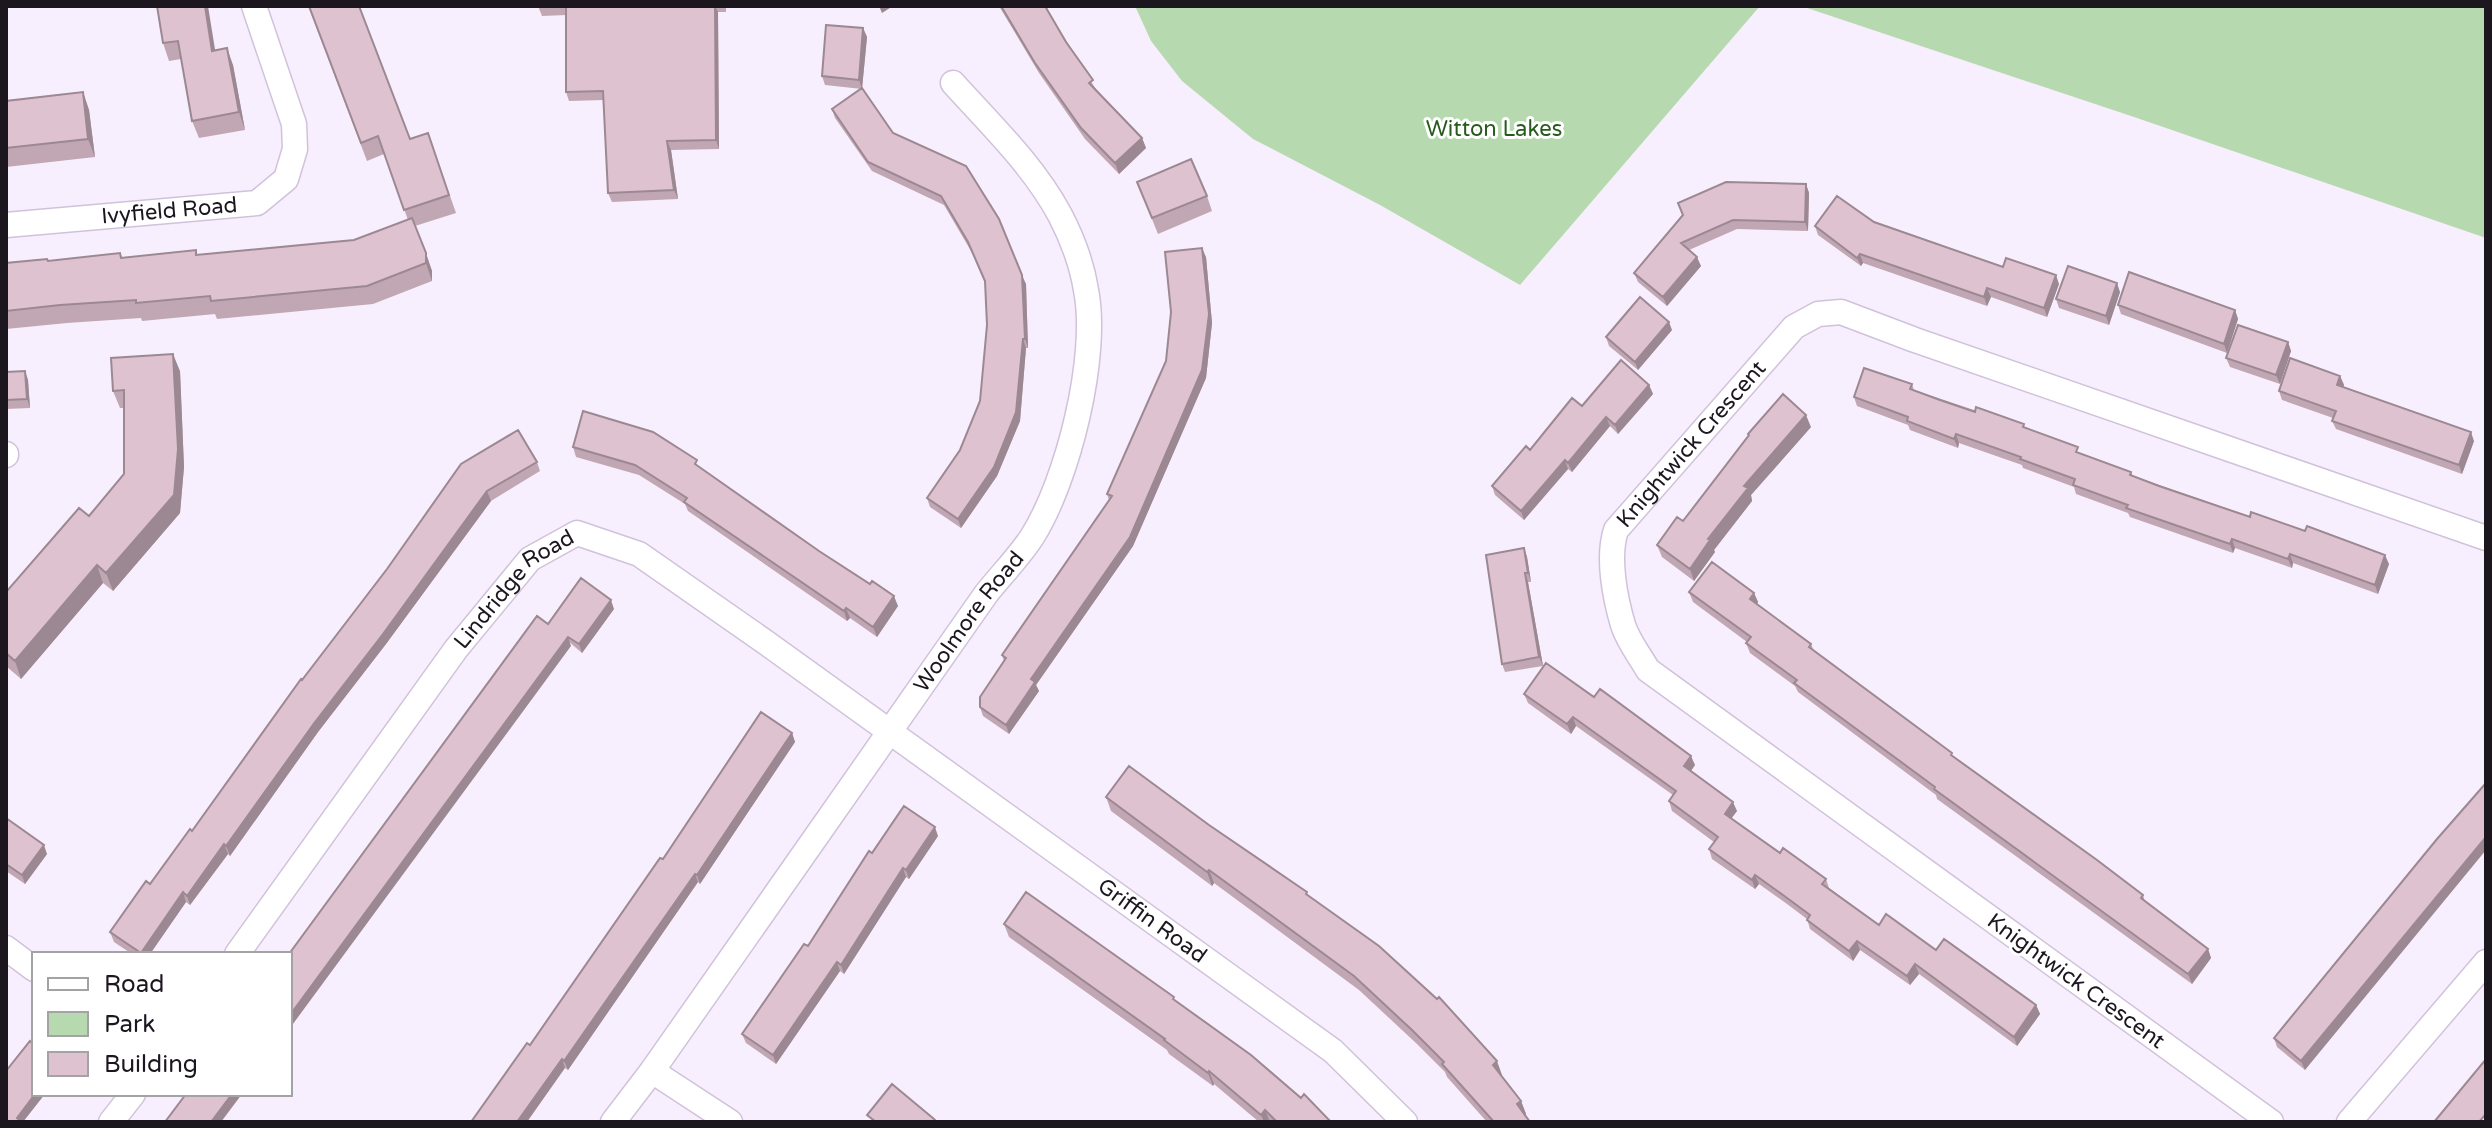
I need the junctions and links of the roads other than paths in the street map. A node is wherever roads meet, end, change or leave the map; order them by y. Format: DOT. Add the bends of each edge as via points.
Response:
graph roads {
  1 [pos="254,6"];
  2 [pos="953,83"];
  3 [pos="6,225"];
  4 [pos="2486,538"];
  5 [pos="889,733"];
  6 [pos="6,948"];
  7 [pos="238,952"];
  8 [pos="2486,962"];
  9 [pos="32,968"];
  10 [pos="652,1071"];
  11 [pos="131,1096"];
  12 [pos="111,1122"];
  13 [pos="613,1122"];
  14 [pos="730,1122"];
  15 [pos="1405,1122"];
  16 [pos="2271,1122"];
  17 [pos="2349,1122"];
  1 -- 3 [label="street, Ivyfield Road" via="294,124 295,149 286,179 257,203"];
  2 -- 5 [label="street, Woolmore Road" via="1032,170 1061,216 1086,290 1089,325 1076,427 1032,537"];
  4 -- 16 [label="street, Knightwick Crescent" via="1841,312 1818,314 1794,327 1616,530 1612,565 1624,627 1648,670"];
  5 -- 7 [label="street, Lindridge Road" via="639,554 577,533 530,559 456,649"];
  5 -- 10 [label="street, Woolmore Road"];
  5 -- 15 [label="street, Griffin Road" via="1333,1051"];
  6 -- 9 [label="street"];
  8 -- 17 [label="street"];
  10 -- 13 [label="street, Woolmore Road"];
  10 -- 14 [label="street"];
  11 -- 12 [label="street"];
}
